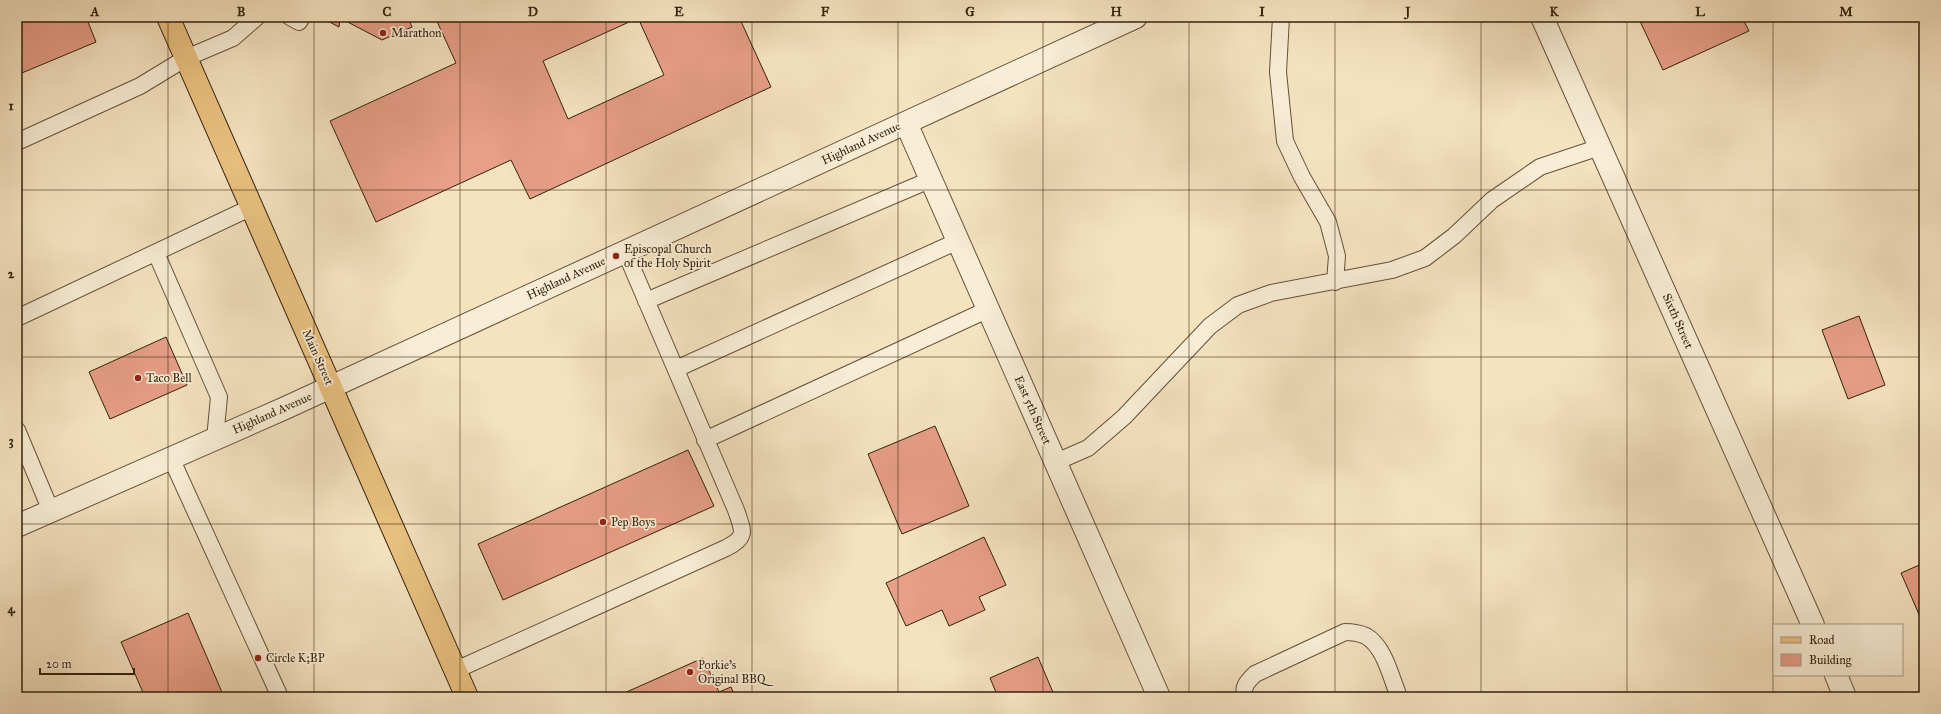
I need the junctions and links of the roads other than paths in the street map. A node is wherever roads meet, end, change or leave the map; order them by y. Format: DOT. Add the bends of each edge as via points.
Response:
graph roads {
  1 [pos="168,17"];
  2 [pos="257,17"];
  3 [pos="290,17"];
  4 [pos="302,17"];
  5 [pos="1136,17"];
  6 [pos="1281,17"];
  7 [pos="1542,17"];
  8 [pos="186,58"];
  9 [pos="906,123"];
  10 [pos="17,142"];
  11 [pos="1600,147"];
  12 [pos="932,179"];
  13 [pos="252,208"];
  14 [pos="958,240"];
  15 [pos="625,251"];
  16 [pos="156,254"];
  17 [pos="1336,282"];
  18 [pos="646,301"];
  19 [pos="989,309"];
  20 [pos="17,318"];
  21 [pos="676,369"];
  22 [pos="331,386"];
  23 [pos="17,430"];
  24 [pos="215,439"];
  25 [pos="706,440"];
  26 [pos="171,458"];
  27 [pos="1056,462"];
  28 [pos="51,510"];
  29 [pos="17,526"];
  30 [pos="1813,624"];
  31 [pos="456,670"];
  32 [pos="1836,676"];
  33 [pos="280,697"];
  34 [pos="467,697"];
  35 [pos="1159,697"];
  36 [pos="1245,697"];
  37 [pos="1398,697"];
  38 [pos="1845,697"];
  1 -- 8 [label="main road, Main Street"];
  2 -- 8 [label="lane" via="233,38"];
  3 -- 4 [label="lane" via="299,22"];
  5 -- 9 [label="street, Highland Avenue"];
  6 -- 17 [label="lane" via="1278,72 1285,141 1328,222 1337,256"];
  7 -- 11 [label="street, Sixth Street"];
  8 -- 10 [label="lane" via="140,86"];
  8 -- 13 [label="main road, Main Street"];
  9 -- 12 [label="street, East 5th Street"];
  9 -- 15 [label="street, Highland Avenue"];
  11 -- 17 [label="lane" via="1540,167 1492,200 1454,236 1425,258 1392,270"];
  11 -- 30 [label="street, Sixth Street"];
  12 -- 14 [label="street, East 5th Street"];
  12 -- 18 [label="lane"];
  13 -- 16 [label="lane"];
  13 -- 22 [label="main road, Main Street"];
  14 -- 19 [label="street, East 5th Street"];
  14 -- 21 [label="lane"];
  15 -- 18 [label="lane"];
  15 -- 22 [label="street, Highland Avenue"];
  16 -- 20 [label="lane"];
  16 -- 24 [label="lane" via="219,397"];
  17 -- 27 [label="lane" via="1271,293 1238,305 1210,326 1124,417 1088,448"];
  18 -- 21 [label="lane"];
  19 -- 25 [label="lane"];
  19 -- 27 [label="street, East 5th Street"];
  21 -- 25 [label="lane"];
  22 -- 24 [label="street, Highland Avenue"];
  22 -- 31 [label="main road, Main Street"];
  23 -- 28 [label="lane"];
  24 -- 26 [label="street, Highland Avenue"];
  25 -- 31 [label="lane" via="740,525 741,535 738,542"];
  26 -- 28 [label="street, Highland Avenue"];
  26 -- 33 [label="lane"];
  27 -- 35 [label="street, East 5th Street"];
  28 -- 29 [label="street, Highland Avenue"];
  31 -- 34 [label="main road, Main Street"];
  32 -- 38 [label="street"];
  36 -- 37 [label="lane" via="1246,683 1255,674 1344,632 1367,637 1377,647"];
}
